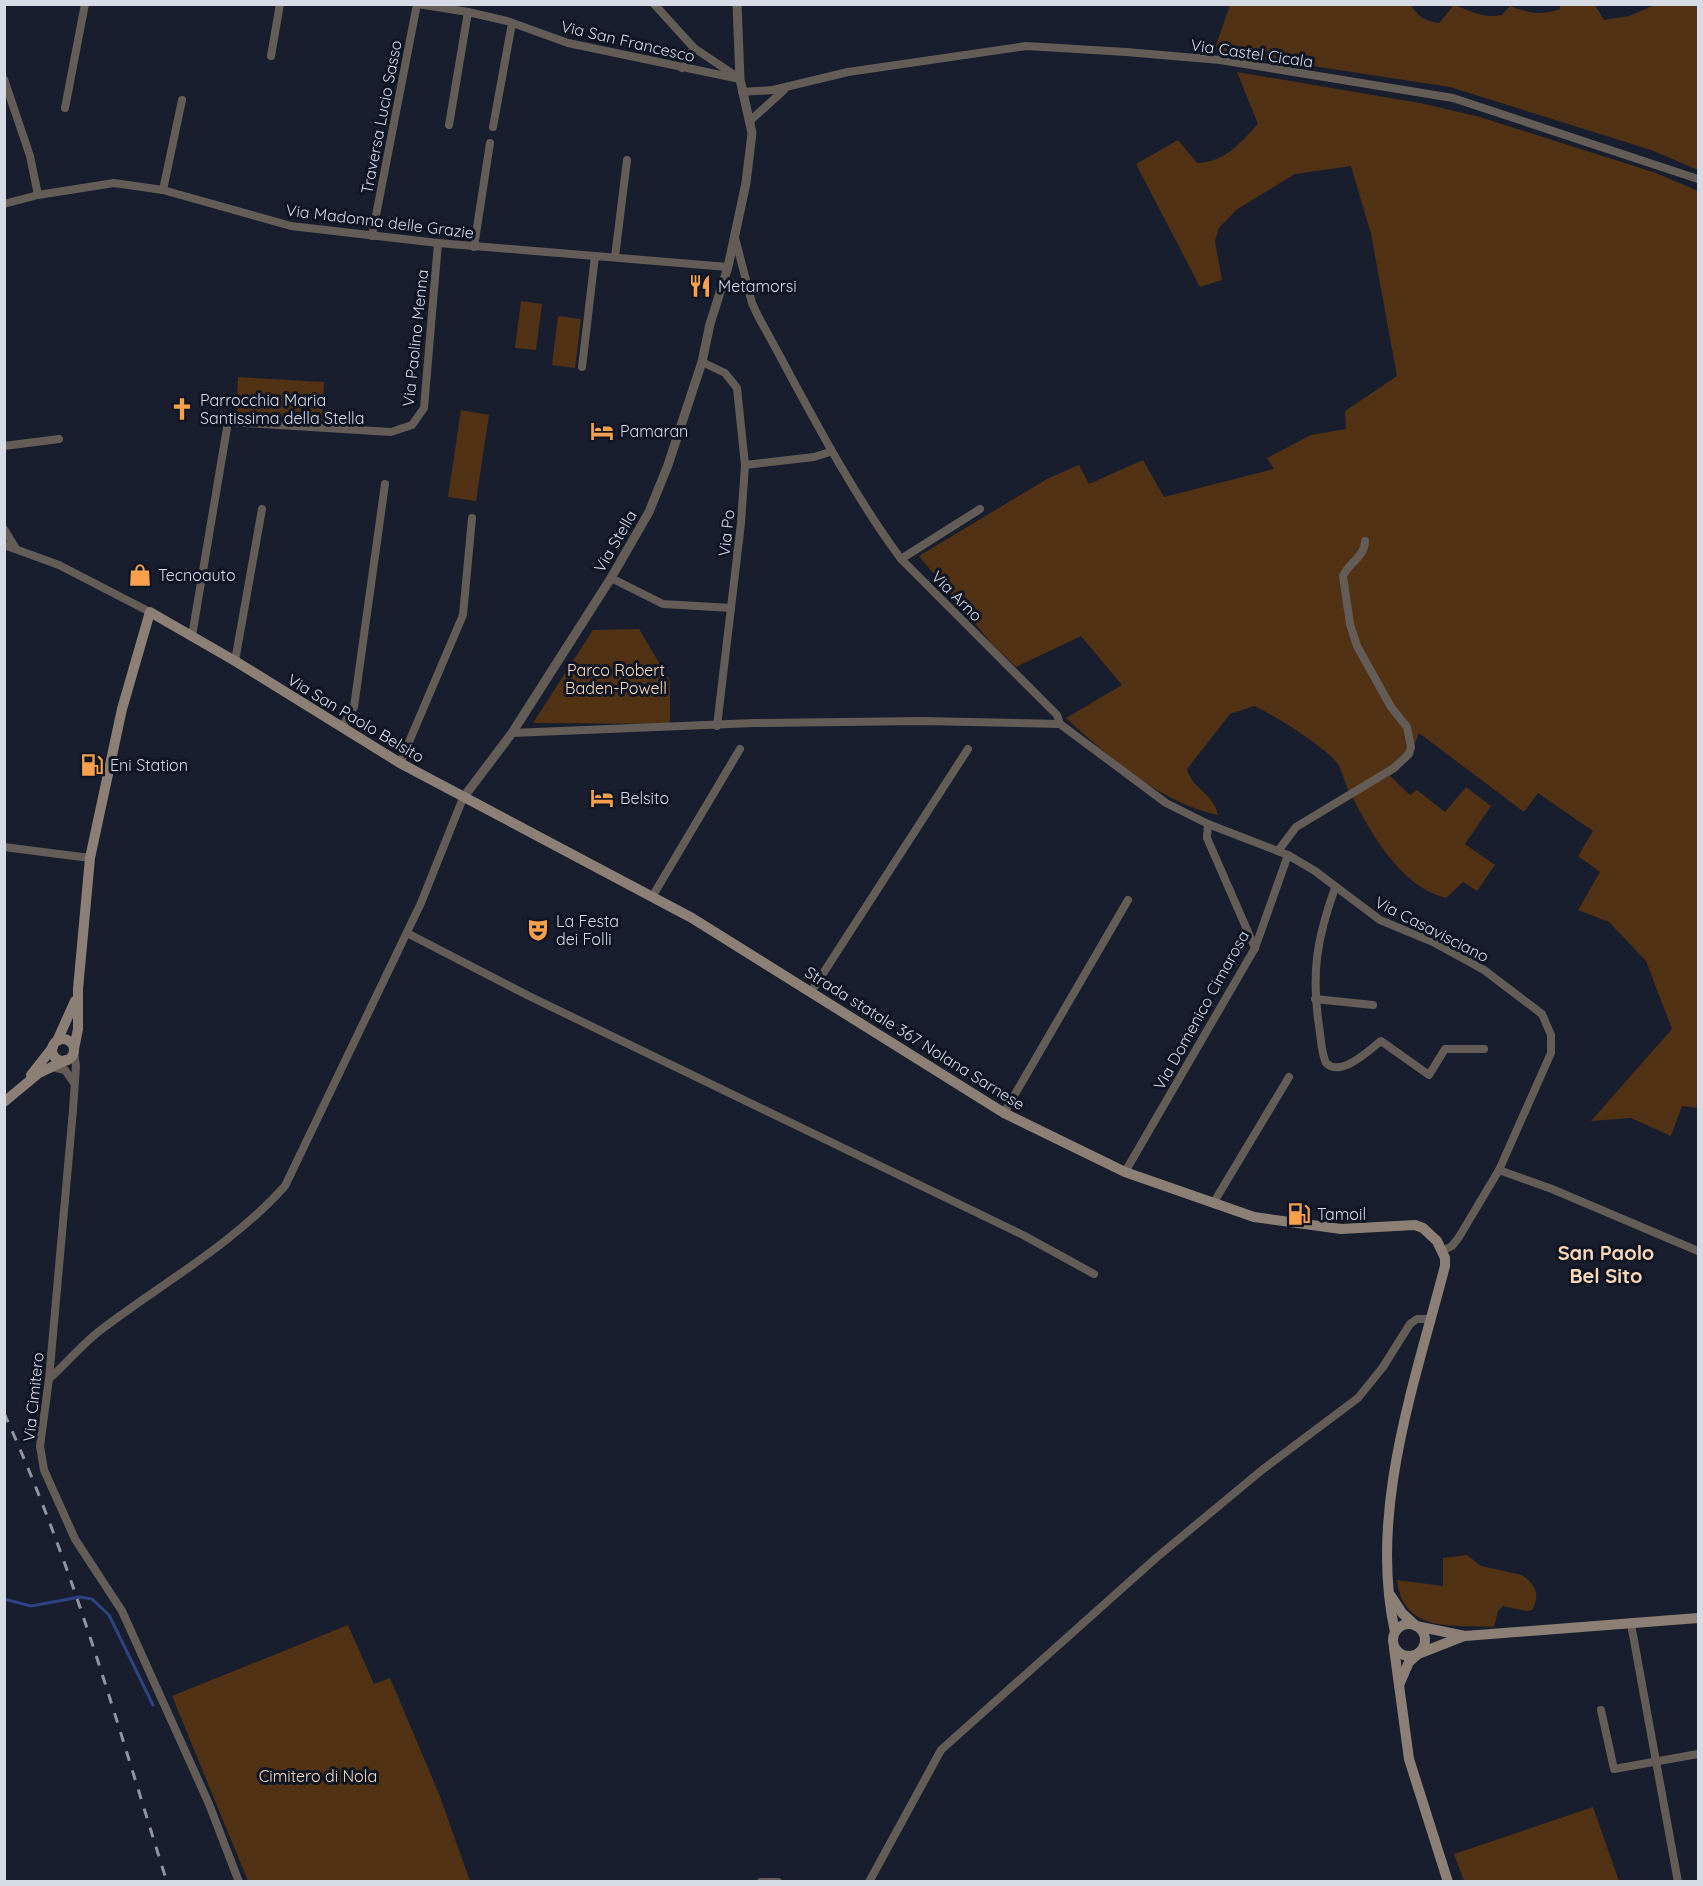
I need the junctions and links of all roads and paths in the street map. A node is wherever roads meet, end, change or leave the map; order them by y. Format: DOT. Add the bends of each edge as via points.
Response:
graph roads {
  1 [pos="85,4"];
  2 [pos="280,4"];
  3 [pos="418,4"];
  4 [pos="654,4"];
  5 [pos="737,4"];
  6 [pos="468,12"];
  7 [pos="512,23"];
  8 [pos="694,48"];
  9 [pos="271,56"];
  10 [pos="682,68"];
  11 [pos="4,79"];
  12 [pos="740,79"];
  13 [pos="790,86"];
  14 [pos="742,92"];
  15 [pos="182,100"];
  16 [pos="65,108"];
  17 [pos="752,120"];
  18 [pos="449,125"];
  19 [pos="494,127"];
  20 [pos="490,143"];
  21 [pos="627,160"];
  22 [pos="1698,179"];
  23 [pos="163,190"];
  24 [pos="38,195"];
  25 [pos="4,204"];
  26 [pos="372,236"];
  27 [pos="735,238"];
  28 [pos="438,243"];
  29 [pos="474,247"];
  30 [pos="595,256"];
  31 [pos="615,257"];
  32 [pos="728,267"];
  33 [pos="702,362"];
  34 [pos="582,367"];
  35 [pos="59,439"];
  36 [pos="4,446"];
  37 [pos="830,452"];
  38 [pos="745,465"];
  39 [pos="385,484"];
  40 [pos="262,509"];
  41 [pos="980,509"];
  42 [pos="472,518"];
  43 [pos="4,529"];
  44 [pos="1365,542"];
  45 [pos="4,545"];
  46 [pos="15,547"];
  47 [pos="901,559"];
  48 [pos="611,578"];
  49 [pos="731,608"];
  50 [pos="150,612"];
  51 [pos="192,636"];
  52 [pos="235,661"];
  53 [pos="1060,724"];
  54 [pos="717,726"];
  55 [pos="342,727"];
  56 [pos="512,733"];
  57 [pos="740,749"];
  58 [pos="968,749"];
  59 [pos="400,763"];
  60 [pos="463,798"];
  61 [pos="1208,824"];
  62 [pos="4,847"];
  63 [pos="1278,851"];
  64 [pos="1288,855"];
  65 [pos="90,858"];
  66 [pos="1335,888"];
  67 [pos="652,897"];
  68 [pos="1128,900"];
  69 [pos="692,918"];
  70 [pos="407,933"];
  71 [pos="1255,948"];
  72 [pos="78,989"];
  73 [pos="811,992"];
  74 [pos="1315,999"];
  75 [pos="1373,1005"];
  76 [pos="55,1044"];
  77 [pos="1484,1049"];
  78 [pos="71,1054"];
  79 [pos="49,1067"];
  80 [pos="1289,1077"];
  81 [pos="75,1084"];
  82 [pos="21,1086"];
  83 [pos="4,1102"];
  84 [pos="1004,1113"];
  85 [pos="1499,1170"];
  86 [pos="1125,1172"];
  87 [pos="1214,1203"];
  88 [pos="1442,1251"];
  89 [pos="1698,1251"];
  90 [pos="1094,1274"];
  91 [pos="1431,1319"];
  92 [pos="49,1379"];
  93 [pos="1388,1592"];
  94 [pos="1698,1618"];
  95 [pos="1631,1624"];
  96 [pos="1416,1626"];
  97 [pos="1395,1632"];
  98 [pos="1465,1636"];
  99 [pos="1394,1648"];
  100 [pos="1418,1654"];
  101 [pos="1398,1687"];
  102 [pos="1602,1710"];
  103 [pos="1698,1754"];
  104 [pos="1656,1763"];
  105 [pos="239,1881"];
  106 [pos="761,1881"];
  107 [pos="778,1881"];
  108 [pos="869,1881"];
  109 [pos="1448,1881"];
  110 [pos="1678,1881"];
  1 -- 16 [label="street"];
  2 -- 9 [label="street"];
  3 -- 6 [label="street, Via San Francesco"];
  3 -- 26 [label="street, Traversa Lucio Sasso"];
  4 -- 8 [label="street"];
  5 -- 12 [label="street"];
  6 -- 7 [label="street, Via San Francesco"];
  6 -- 18 [label="street"];
  7 -- 10 [label="street, Via San Francesco" via="568,43"];
  7 -- 19 [label="street"];
  8 -- 10 [label="street"];
  8 -- 12 [label="street"];
  10 -- 12 [label="street, Via San Francesco"];
  11 -- 24 [label="street" via="30,156"];
  12 -- 14 [label="street"];
  13 -- 14 [label="street, Via Castel Cicala"];
  13 -- 17 [label="street" via="774,96"];
  13 -- 22 [label="street, Via Castel Cicala" via="859,70 1026,46 1220,60 1453,98"];
  14 -- 17 [label="street"];
  15 -- 23 [label="street"];
  17 -- 27 [label="street" via="749,163"];
  20 -- 29 [label="street"];
  21 -- 31 [label="street"];
  23 -- 24 [label="street, Via Madonna delle Grazie" via="114,183"];
  23 -- 26 [label="street, Via Madonna delle Grazie" via="291,226"];
  24 -- 25 [label="street, Via Madonna delle Grazie"];
  26 -- 28 [label="street, Via Madonna delle Grazie"];
  27 -- 32 [label="street, Via Stella"];
  27 -- 37 [label="street, Via Arno" via="752,303"];
  28 -- 29 [label="street, Via Madonna delle Grazie"];
  28 -- 51 [label="street, Via Paolino Menna" via="424,408 412,425 391,432 228,422"];
  29 -- 30 [label="street, Via Madonna delle Grazie"];
  30 -- 31 [label="street, Via Madonna delle Grazie"];
  30 -- 34 [label="street"];
  31 -- 32 [label="street, Via Madonna delle Grazie"];
  32 -- 33 [label="street, Via Stella"];
  33 -- 38 [label="street, Via Po" via="725,373 737,388"];
  33 -- 48 [label="street, Via Stella" via="649,512"];
  35 -- 36 [label="street"];
  37 -- 38 [label="street"];
  37 -- 47 [label="street, Via Arno"];
  38 -- 49 [label="street, Via Po"];
  39 -- 55 [label="street" via="354,707"];
  40 -- 52 [label="street"];
  41 -- 47 [label="street"];
  42 -- 59 [label="street" via="463,615"];
  43 -- 46 [label="street"];
  44 -- 63 [label="street" via="1363,554 1346,568 1343,576 1350,624 1367,665 1407,727 1411,747 1394,768 1296,827"];
  45 -- 46 [label="street, Via San Paolo Belsito"];
  46 -- 50 [label="street, Via San Paolo Belsito"];
  47 -- 53 [label="street, Via Arno" via="1057,716"];
  48 -- 49 [label="street" via="663,604"];
  48 -- 56 [label="street, Via Stella"];
  49 -- 54 [label="street, Via Po"];
  50 -- 51 [label="main road, Via San Paolo Belsito"];
  50 -- 65 [label="main road" via="120,720"];
  51 -- 52 [label="main road, Via San Paolo Belsito"];
  52 -- 55 [label="main road, Via San Paolo Belsito"];
  53 -- 54 [label="street"];
  53 -- 61 [label="street, Via Arno" via="1166,803"];
  54 -- 56 [label="street"];
  55 -- 59 [label="main road, Via San Paolo Belsito"];
  56 -- 60 [label="street, Via Stella"];
  57 -- 67 [label="street"];
  58 -- 73 [label="street"];
  59 -- 60 [label="main road, Via San Paolo Belsito"];
  60 -- 67 [label="main road, Via San Paolo Belsito"];
  60 -- 70 [label="street"];
  61 -- 63 [label="street, Via Arno"];
  61 -- 71 [label="street" via="1207,838"];
  62 -- 65 [label="street"];
  63 -- 64 [label="street, Via Arno"];
  64 -- 66 [label="street, Via Casavisciano"];
  64 -- 71 [label="street, Via Domenico Cimarosa"];
  65 -- 72 [label="main road"];
  66 -- 74 [label="street" via="1320,930"];
  66 -- 85 [label="street, Via Casavisciano" via="1380,920 1433,942 1484,970 1542,1014 1551,1035 1551,1053"];
  67 -- 69 [label="main road, Via San Paolo Belsito"];
  68 -- 84 [label="street"];
  69 -- 73 [label="main road, Strada statale 367 Nolana Sarnese"];
  70 -- 90 [label="street" via="1023,1235"];
  70 -- 92 [label="street" via="285,1186 225,1242 100,1330"];
  71 -- 86 [label="street, Via Domenico Cimarosa"];
  72 -- 76 [label="main road" via="74,1007"];
  72 -- 78 [label="main road" via="78,1029"];
  73 -- 84 [label="main road, Strada statale 367 Nolana Sarnese"];
  74 -- 75 [label="street"];
  74 -- 77 [label="street" via="1323,1057 1330,1067 1348,1064 1381,1041 1429,1075 1445,1049"];
  76 -- 78 [label="main road" via="68,1040"];
  76 -- 78 [label="main road" via="56,1057"];
  76 -- 82 [label="main road"];
  78 -- 79 [label="main road"];
  78 -- 81 [label="street, Via Cimitero"];
  79 -- 81 [label="street" via="65,1070"];
  79 -- 82 [label="main road"];
  80 -- 87 [label="street"];
  81 -- 92 [label="street, Via Cimitero"];
  82 -- 83 [label="main road"];
  84 -- 86 [label="main road, Strada statale 367 Nolana Sarnese"];
  85 -- 88 [label="street, Via Casavisciano" via="1459,1237"];
  85 -- 89 [label="street"];
  86 -- 87 [label="main road, Strada statale 367 Nolana Sarnese"];
  87 -- 88 [label="main road, Strada statale 367 Nolana Sarnese" via="1254,1217 1341,1229 1415,1225 1431,1233"];
  88 -- 91 [label="main road" via="1445,1266"];
  91 -- 93 [label="main road" via="1392,1485 1387,1525"];
  91 -- 108 [label="street" via="1410,1324 1358,1398 1262,1470 1156,1558 941,1750"];
  92 -- 105 [label="street, Via Cimitero" via="40,1446 44,1470 75,1539 122,1611 209,1803"];
  93 -- 96 [label="main road"];
  93 -- 97 [label="main road"];
  94 -- 95 [label="main road"];
  95 -- 98 [label="main road"];
  95 -- 104 [label="street"];
  96 -- 97 [label="main road" via="1402,1626"];
  96 -- 98 [label="main road"];
  96 -- 100 [label="main road" via="1425,1637"];
  97 -- 99 [label="main road"];
  98 -- 100 [label="main road"];
  99 -- 100 [label="main road" via="1405,1656"];
  99 -- 101 [label="main road"];
  100 -- 101 [label="main road" via="1409,1662"];
  101 -- 109 [label="main road" via="1409,1759"];
  102 -- 104 [label="street" via="1614,1768"];
  103 -- 104 [label="street"];
  104 -- 110 [label="street"];
  106 -- 107 [label="street"];
}
